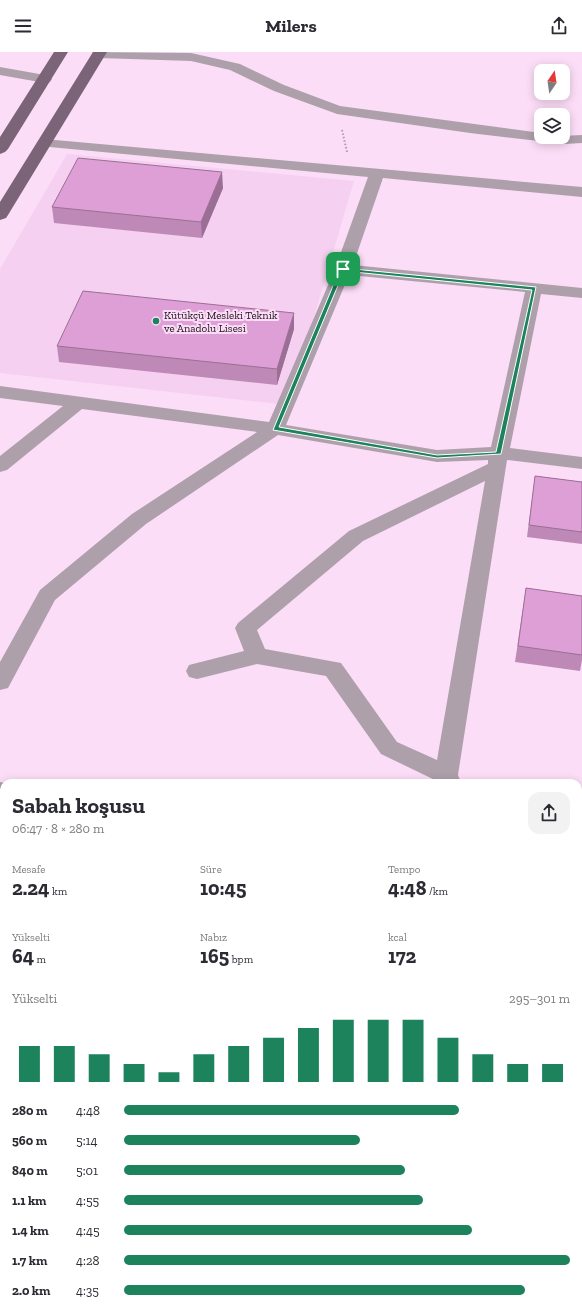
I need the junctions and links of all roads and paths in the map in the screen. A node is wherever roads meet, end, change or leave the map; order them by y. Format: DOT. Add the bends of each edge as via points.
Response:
graph roads {
  1 [pos="62,52"];
  2 [pos="99,53"];
  3 [pos="0,70"];
  4 [pos="45,78"];
  5 [pos="337,110"];
  6 [pos="582,140"];
  7 [pos="2,143"];
  8 [pos="44,143"];
  9 [pos="352,170"];
  10 [pos="376,173"];
  11 [pos="582,192"];
  12 [pos="0,215"];
  13 [pos="343,269"];
  14 [pos="534,288"];
  15 [pos="582,293"];
  16 [pos="0,392"];
  17 [pos="78,403"];
  18 [pos="275,428"];
  19 [pos="498,460"];
  20 [pos="582,463"];
  21 [pos="0,466"];
  22 [pos="257,656"];
  23 [pos="197,671"];
  24 [pos="0,682"];
  25 [pos="447,779"];
  1 -- 4 [label="main road"];
  2 -- 5 [label="street" via="191,57 235,67 279,88"];
  2 -- 8 [label="main road"];
  3 -- 4 [label="street"];
  4 -- 7 [label="main road"];
  5 -- 6 [label="street" via="470,130"];
  5 -- 9 [label="path"];
  8 -- 9 [label="street"];
  8 -- 12 [label="main road"];
  9 -- 10 [label="street"];
  10 -- 11 [label="street"];
  10 -- 13 [label="street"];
  13 -- 14 [label="street"];
  13 -- 18 [label="street"];
  14 -- 15 [label="street"];
  14 -- 19 [label="street"];
  16 -- 17 [label="street"];
  17 -- 18 [label="street"];
  17 -- 21 [label="street"];
  18 -- 19 [label="street" via="437,456"];
  18 -- 24 [label="street" via="139,519 47,595"];
  19 -- 20 [label="street"];
  19 -- 22 [label="street" via="356,536 246,628"];
  19 -- 25 [label="street"];
  22 -- 23 [label="street"];
  22 -- 25 [label="street" via="332,669 390,748"];
}
